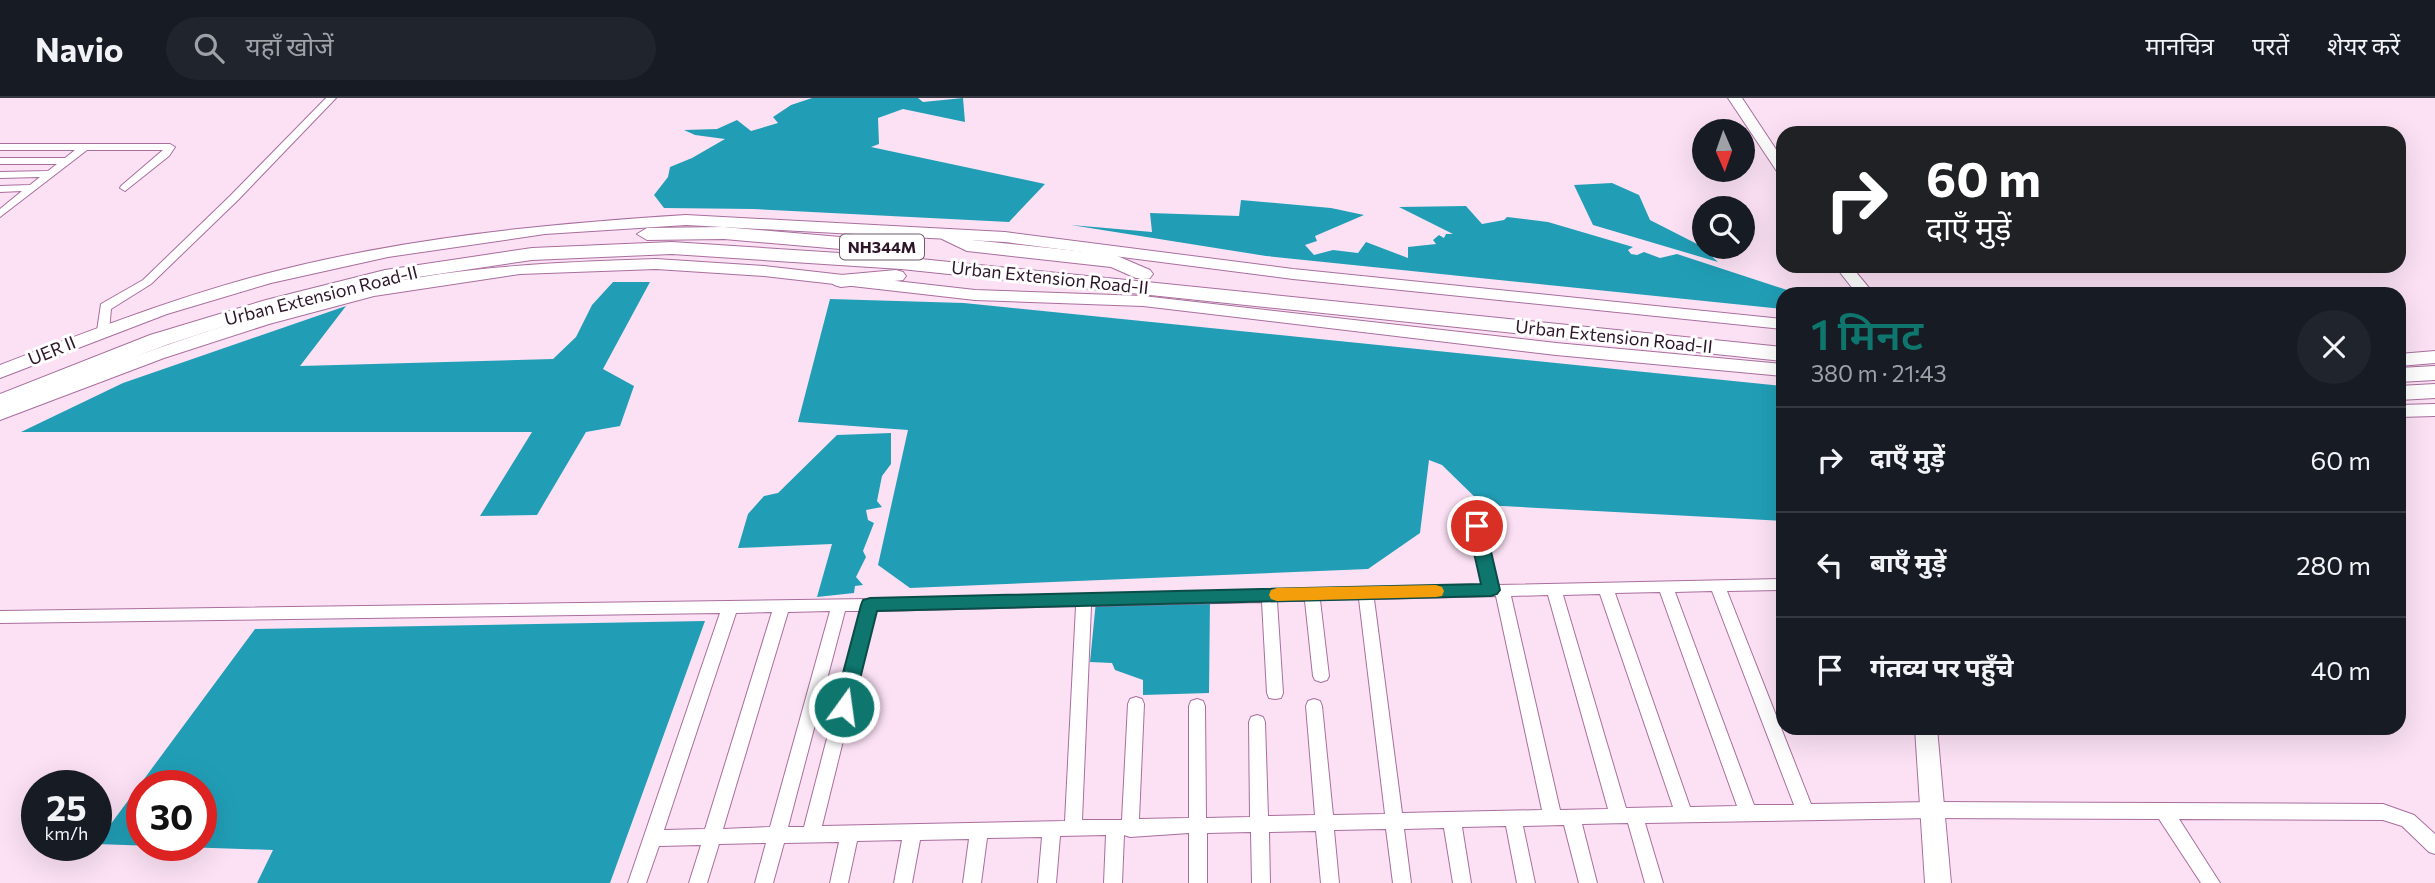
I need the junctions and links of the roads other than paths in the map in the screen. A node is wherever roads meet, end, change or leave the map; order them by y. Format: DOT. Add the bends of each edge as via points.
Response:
graph roads {
  1 [pos="331,98"];
  2 [pos="1735,98"];
  3 [pos="0,147"];
  4 [pos="85,147"];
  5 [pos="1776,160"];
  6 [pos="0,161"];
  7 [pos="67,161"];
  8 [pos="51,174"];
  9 [pos="0,175"];
  10 [pos="32,188"];
  11 [pos="125,188"];
  12 [pos="0,189"];
  13 [pos="0,214"];
  14 [pos="949,234"];
  15 [pos="1848,273"];
  16 [pos="1143,274"];
  17 [pos="841,281"];
  18 [pos="1082,281"];
  19 [pos="1860,287"];
  20 [pos="1776,323"];
  21 [pos="103,331"];
  22 [pos="1776,337"];
  23 [pos="1776,353"];
  24 [pos="2435,357"];
  25 [pos="2406,359"];
  26 [pos="1776,369"];
  27 [pos="0,372"];
  28 [pos="2435,373"];
  29 [pos="2406,375"];
  30 [pos="2435,391"];
  31 [pos="2406,393"];
  32 [pos="1,400"];
  33 [pos="2435,410"];
  34 [pos="2406,411"];
  35 [pos="1472,505"];
  36 [pos="1776,584"];
  37 [pos="1718,586"];
  38 [pos="1666,587"];
  39 [pos="1606,588"];
  40 [pos="1554,589"];
  41 [pos="1497,590"];
  42 [pos="1366,593"];
  43 [pos="1312,594"];
  44 [pos="1269,595"];
  45 [pos="1084,599"];
  46 [pos="839,605"];
  47 [pos="870,605"];
  48 [pos="782,606"];
  49 [pos="730,607"];
  50 [pos="0,617"];
  51 [pos="1321,676"];
  52 [pos="1276,694"];
  53 [pos="1136,704"];
  54 [pos="1197,706"];
  55 [pos="1314,706"];
  56 [pos="1257,722"];
  57 [pos="1927,735"];
  58 [pos="1933,810"];
  59 [pos="2164,811"];
  60 [pos="1748,813"];
  61 [pos="1684,814"];
  62 [pos="1806,814"];
  63 [pos="1626,816"];
  64 [pos="1562,817"];
  65 [pos="1513,819"];
  66 [pos="1452,820"];
  67 [pos="1397,822"];
  68 [pos="1324,824"];
  69 [pos="1259,826"];
  70 [pos="1198,827"];
  71 [pos="1122,829"];
  72 [pos="1073,830"];
  73 [pos="979,831"];
  74 [pos="1051,831"];
  75 [pos="912,833"];
  76 [pos="811,835"];
  77 [pos="849,835"];
  78 [pos="776,836"];
  79 [pos="711,837"];
  80 [pos="652,838"];
  81 [pos="2435,846"];
  82 [pos="636,883"];
  83 [pos="698,883"];
  84 [pos="764,883"];
  85 [pos="839,883"];
  86 [pos="904,883"];
  87 [pos="972,883"];
  88 [pos="1047,883"];
  89 [pos="1113,883"];
  90 [pos="1198,883"];
  91 [pos="1261,883"];
  92 [pos="1330,883"];
  93 [pos="1402,883"];
  94 [pos="1462,883"];
  95 [pos="1526,883"];
  96 [pos="1588,883"];
  97 [pos="1654,883"];
  98 [pos="1938,883"];
  99 [pos="2211,883"];
  1 -- 21 [label="street" via="148,282 105,307"];
  2 -- 5 [label="main road"];
  3 -- 4 [label="street"];
  4 -- 7 [label="street"];
  4 -- 11 [label="street" via="170,147"];
  6 -- 7 [label="street"];
  7 -- 8 [label="street"];
  8 -- 9 [label="street"];
  8 -- 10 [label="street"];
  10 -- 12 [label="street"];
  10 -- 13 [label="street"];
  14 -- 16 [label="highway" via="967,245 1115,261"];
  14 -- 20 [label="main road, UER II"];
  14 -- 21 [label="main road, UER II" via="686,220 545,229 388,252 267,279"];
  15 -- 19 [label="main road"];
  16 -- 22 [label="highway, Urban Extension Road-II / NH344M"];
  16 -- 32 [label="highway, Urban Extension Road-II / NH344M" via="680,231 535,241 389,262 268,291 159,325"];
  17 -- 18 [label="highway" via="891,275 1043,286"];
  17 -- 26 [label="main road" via="975,295 1143,301"];
  17 -- 32 [label="main road" via="656,264 520,269 373,291"];
  18 -- 23 [label="highway, Urban Extension Road-II / NH344M"];
  18 -- 32 [label="highway, Urban Extension Road-II / NH344M" via="672,248 532,254 385,276 273,304 158,340"];
  21 -- 27 [label="main road, UER II"];
  24 -- 25 [label="main road"];
  28 -- 29 [label="highway"];
  30 -- 31 [label="highway"];
  33 -- 34 [label="main road"];
  35 -- 41 [label="street"];
  36 -- 37 [label="street"];
  37 -- 38 [label="street"];
  37 -- 62 [label="street"];
  38 -- 39 [label="street"];
  38 -- 60 [label="street"];
  39 -- 40 [label="street"];
  39 -- 61 [label="street"];
  40 -- 41 [label="street"];
  40 -- 63 [label="street"];
  41 -- 42 [label="street"];
  41 -- 64 [label="street"];
  42 -- 43 [label="street"];
  42 -- 67 [label="street"];
  43 -- 44 [label="street"];
  43 -- 51 [label="street"];
  44 -- 45 [label="street"];
  44 -- 52 [label="street"];
  45 -- 47 [label="street"];
  45 -- 72 [label="street"];
  46 -- 47 [label="street"];
  46 -- 48 [label="street"];
  46 -- 78 [label="street"];
  47 -- 76 [label="street"];
  48 -- 49 [label="street"];
  48 -- 79 [label="street"];
  49 -- 50 [label="street"];
  49 -- 80 [label="street"];
  53 -- 71 [label="street"];
  54 -- 70 [label="street"];
  55 -- 68 [label="street"];
  56 -- 69 [label="street"];
  57 -- 58 [label="main road"];
  58 -- 59 [label="street"];
  58 -- 62 [label="street"];
  58 -- 98 [label="main road"];
  59 -- 81 [label="street" via="2384,812 2408,820"];
  59 -- 99 [label="street"];
  60 -- 61 [label="street"];
  60 -- 62 [label="street"];
  61 -- 63 [label="street"];
  63 -- 64 [label="street"];
  63 -- 97 [label="street"];
  64 -- 65 [label="street"];
  64 -- 96 [label="street"];
  65 -- 66 [label="street"];
  65 -- 95 [label="street"];
  66 -- 67 [label="street"];
  66 -- 94 [label="street"];
  67 -- 68 [label="street"];
  67 -- 93 [label="street"];
  68 -- 69 [label="street"];
  68 -- 92 [label="street"];
  69 -- 70 [label="street"];
  69 -- 91 [label="street"];
  70 -- 71 [label="street"];
  70 -- 90 [label="street"];
  71 -- 72 [label="street"];
  71 -- 89 [label="street"];
  72 -- 74 [label="street"];
  73 -- 74 [label="street"];
  73 -- 75 [label="street"];
  73 -- 87 [label="street"];
  74 -- 88 [label="street"];
  75 -- 77 [label="street"];
  75 -- 86 [label="street"];
  76 -- 77 [label="street"];
  76 -- 78 [label="street"];
  77 -- 85 [label="street"];
  78 -- 79 [label="street"];
  78 -- 84 [label="street"];
  79 -- 80 [label="street"];
  79 -- 83 [label="street"];
  80 -- 82 [label="street"];
}
